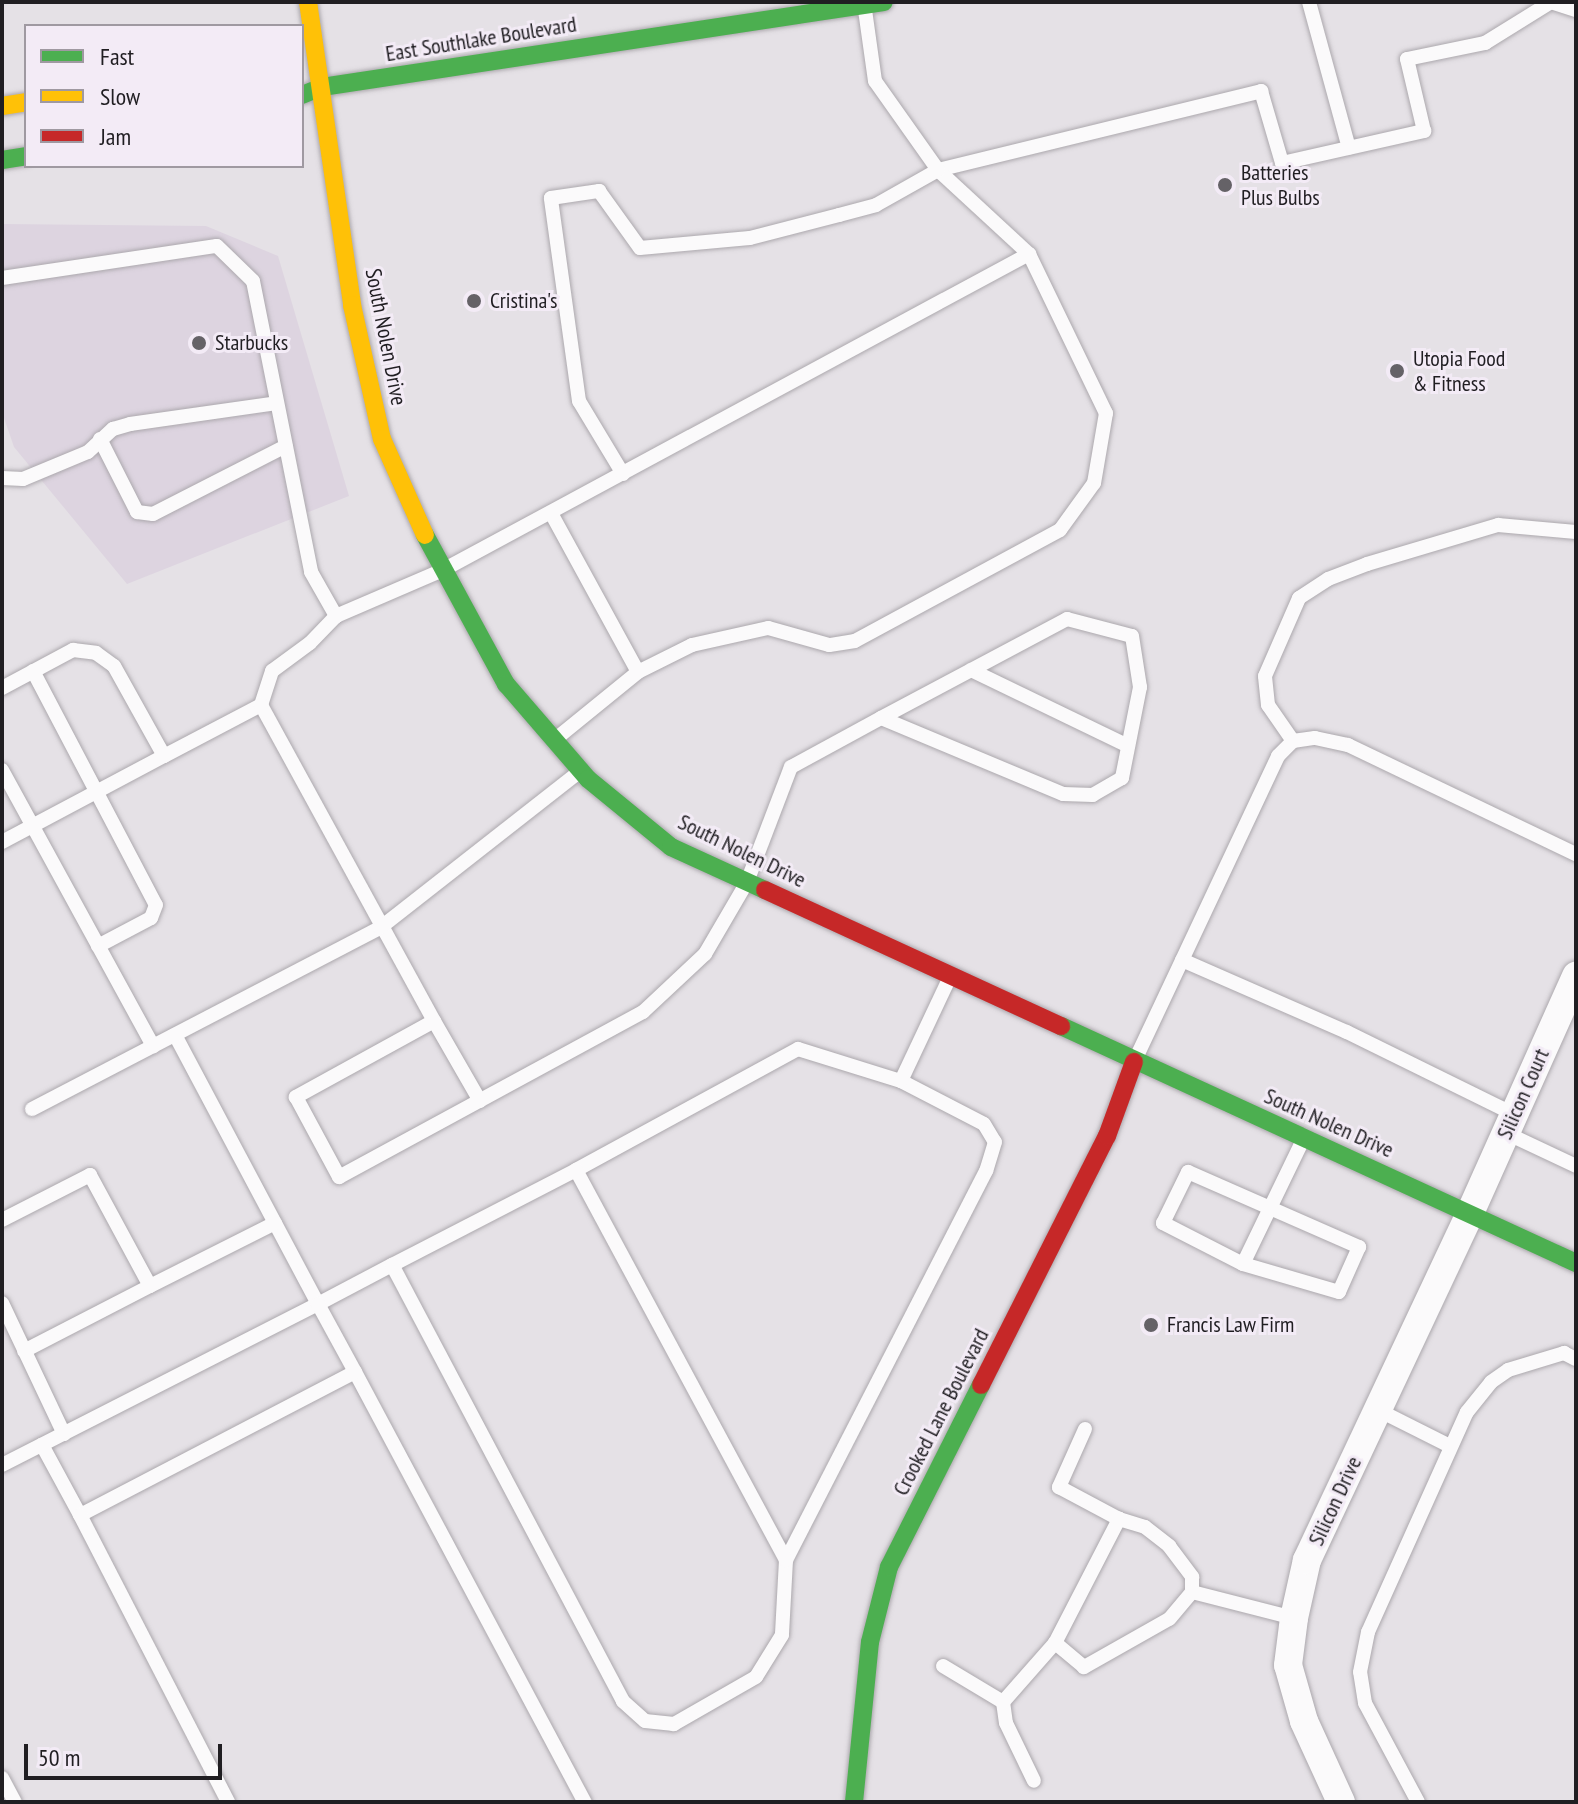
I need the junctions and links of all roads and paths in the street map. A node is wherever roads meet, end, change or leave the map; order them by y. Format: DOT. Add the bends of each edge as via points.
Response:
graph roads {
  1 [pos="308,2"];
  2 [pos="884,2"];
  3 [pos="1309,2"];
  4 [pos="864,4"];
  5 [pos="1576,10"];
  6 [pos="304,83"];
  7 [pos="322,87"];
  8 [pos="304,94"];
  9 [pos="24,102"];
  10 [pos="2,106"];
  11 [pos="1349,148"];
  12 [pos="24,156"];
  13 [pos="2,160"];
  14 [pos="938,170"];
  15 [pos="1029,254"];
  16 [pos="2,278"];
  17 [pos="277,403"];
  18 [pos="100,439"];
  19 [pos="286,446"];
  20 [pos="623,474"];
  21 [pos="2,478"];
  22 [pos="551,513"];
  23 [pos="1576,532"];
  24 [pos="443,570"];
  25 [pos="336,616"];
  26 [pos="971,670"];
  27 [pos="33,671"];
  28 [pos="638,672"];
  29 [pos="2,688"];
  30 [pos="261,705"];
  31 [pos="881,718"];
  32 [pos="554,740"];
  33 [pos="1293,741"];
  34 [pos="1128,746"];
  35 [pos="164,756"];
  36 [pos="2,770"];
  37 [pos="580,771"];
  38 [pos="98,790"];
  39 [pos="32,826"];
  40 [pos="2,842"];
  41 [pos="1576,854"];
  42 [pos="747,882"];
  43 [pos="380,928"];
  44 [pos="98,946"];
  45 [pos="1182,960"];
  46 [pos="950,976"];
  47 [pos="1576,976"];
  48 [pos="434,1021"];
  49 [pos="175,1035"];
  50 [pos="153,1046"];
  51 [pos="1134,1062"];
  52 [pos="901,1081"];
  53 [pos="480,1101"];
  54 [pos="32,1109"];
  55 [pos="1510,1124"];
  56 [pos="1304,1138"];
  57 [pos="1576,1166"];
  58 [pos="576,1170"];
  59 [pos="1270,1208"];
  60 [pos="1470,1213"];
  61 [pos="2,1220"];
  62 [pos="275,1223"];
  63 [pos="1576,1263"];
  64 [pos="1243,1264"];
  65 [pos="392,1265"];
  66 [pos="150,1286"];
  67 [pos="2,1303"];
  68 [pos="318,1304"];
  69 [pos="24,1351"];
  70 [pos="1576,1359"];
  71 [pos="355,1372"];
  72 [pos="1378,1410"];
  73 [pos="1085,1429"];
  74 [pos="64,1434"];
  75 [pos="42,1445"];
  76 [pos="1450,1446"];
  77 [pos="2,1465"];
  78 [pos="80,1515"];
  79 [pos="1119,1519"];
  80 [pos="786,1560"];
  81 [pos="1192,1592"];
  82 [pos="1294,1618"];
  83 [pos="1055,1643"];
  84 [pos="943,1666"];
  85 [pos="1003,1702"];
  86 [pos="2,1778"];
  87 [pos="1034,1781"];
  88 [pos="15,1802"];
  89 [pos="228,1802"];
  90 [pos="585,1802"];
  91 [pos="854,1802"];
  92 [pos="1341,1802"];
  93 [pos="1418,1802"];
  1 -- 7 [label="street, South Nolen Drive"];
  2 -- 4 [label="street, East Southlake Boulevard"];
  3 -- 11 [label="lane"];
  4 -- 7 [label="street, East Southlake Boulevard"];
  4 -- 14 [label="lane" via="875,81"];
  5 -- 11 [label="lane" via="1551,2 1485,43 1407,59 1424,131"];
  6 -- 7 [label="street, East Southlake Boulevard"];
  7 -- 8 [label="street, East Southlake Boulevard"];
  7 -- 24 [label="street, South Nolen Drive" via="352,305 382,439"];
  9 -- 10 [label="street"];
  11 -- 14 [label="lane" via="1282,163 1261,91"];
  12 -- 13 [label="street"];
  14 -- 15 [label="lane"];
  14 -- 20 [label="lane" via="876,205 839,215 750,238 640,248 599,191 551,198 579,401"];
  15 -- 20 [label="lane"];
  15 -- 28 [label="lane" via="1106,413 1094,483 1060,530 855,641 829,645 768,628 692,645"];
  16 -- 17 [label="lane" via="217,246 253,281"];
  17 -- 18 [label="lane" via="130,424"];
  17 -- 19 [label="lane"];
  18 -- 19 [label="lane" via="137,512 153,514"];
  18 -- 21 [label="lane" via="88,452 23,479"];
  19 -- 25 [label="lane" via="311,572"];
  20 -- 22 [label="lane"];
  22 -- 24 [label="lane"];
  22 -- 28 [label="lane"];
  23 -- 33 [label="lane" via="1498,525 1367,564 1328,579 1299,598 1265,676 1268,705"];
  24 -- 25 [label="lane"];
  24 -- 32 [label="street, South Nolen Drive" via="506,684"];
  25 -- 30 [label="lane" via="272,671"];
  26 -- 31 [label="lane"];
  26 -- 34 [label="lane"];
  26 -- 34 [label="lane" via="1067,619 1132,636 1140,687"];
  27 -- 29 [label="lane"];
  27 -- 35 [label="lane" via="73,650 96,653 114,666"];
  27 -- 38 [label="lane"];
  28 -- 32 [label="lane"];
  30 -- 35 [label="lane"];
  30 -- 43 [label="lane"];
  31 -- 34 [label="lane" via="1063,794 1093,795 1122,778"];
  31 -- 42 [label="lane" via="791,767"];
  32 -- 37 [label="street, South Nolen Drive"];
  33 -- 41 [label="lane" via="1315,738 1348,745"];
  33 -- 45 [label="lane" via="1278,756"];
  35 -- 38 [label="lane"];
  36 -- 39 [label="lane"];
  37 -- 42 [label="street, South Nolen Drive" via="671,847"];
  37 -- 43 [label="lane"];
  38 -- 39 [label="lane"];
  38 -- 44 [label="lane" via="156,905 151,918"];
  39 -- 40 [label="lane"];
  39 -- 44 [label="lane"];
  42 -- 46 [label="street, South Nolen Drive"];
  42 -- 53 [label="lane" via="705,954 643,1012"];
  43 -- 48 [label="lane"];
  43 -- 49 [label="lane"];
  44 -- 50 [label="lane"];
  45 -- 51 [label="lane"];
  45 -- 55 [label="lane" via="1347,1032"];
  46 -- 51 [label="street, South Nolen Drive"];
  46 -- 52 [label="lane"];
  47 -- 55 [label="street, Silicon Court"];
  48 -- 53 [label="lane"];
  48 -- 53 [label="lane" via="296,1097 339,1177"];
  49 -- 50 [label="lane"];
  49 -- 62 [label="lane"];
  50 -- 54 [label="lane"];
  51 -- 56 [label="street, South Nolen Drive"];
  51 -- 91 [label="street, Crooked Lane Boulevard" via="1095,1160 889,1567 870,1642"];
  52 -- 58 [label="lane" via="798,1049"];
  52 -- 80 [label="lane" via="984,1124 995,1142 986,1171"];
  55 -- 57 [label="lane"];
  55 -- 60 [label="street, Silicon Court"];
  56 -- 59 [label="lane"];
  56 -- 60 [label="street, South Nolen Drive"];
  58 -- 65 [label="lane"];
  58 -- 80 [label="lane"];
  59 -- 64 [label="lane"];
  59 -- 64 [label="lane" via="1188,1172 1181,1185 1163,1223"];
  59 -- 64 [label="lane" via="1359,1247 1339,1292"];
  60 -- 63 [label="street, South Nolen Drive"];
  60 -- 72 [label="street, Silicon Drive"];
  61 -- 66 [label="lane" via="90,1175"];
  62 -- 66 [label="lane"];
  62 -- 68 [label="lane"];
  65 -- 68 [label="lane"];
  65 -- 80 [label="lane" via="623,1701 645,1721 674,1724 756,1677 782,1635"];
  66 -- 69 [label="lane"];
  67 -- 69 [label="lane"];
  68 -- 71 [label="lane"];
  68 -- 74 [label="lane"];
  69 -- 74 [label="lane"];
  70 -- 76 [label="lane" via="1564,1353 1508,1370 1467,1412"];
  71 -- 78 [label="lane"];
  71 -- 90 [label="lane"];
  72 -- 76 [label="lane"];
  72 -- 82 [label="street, Silicon Drive" via="1307,1560"];
  73 -- 79 [label="lane" via="1059,1487"];
  74 -- 75 [label="lane"];
  75 -- 77 [label="lane"];
  75 -- 78 [label="lane"];
  76 -- 93 [label="lane" via="1368,1632 1361,1660 1365,1703"];
  78 -- 89 [label="lane"];
  79 -- 81 [label="lane" via="1145,1527 1169,1546 1192,1577"];
  79 -- 83 [label="lane"];
  81 -- 82 [label="lane"];
  81 -- 83 [label="lane" via="1169,1619 1084,1667"];
  82 -- 92 [label="street, Silicon Drive" via="1288,1665 1304,1721"];
  83 -- 85 [label="lane"];
  84 -- 85 [label="lane"];
  85 -- 87 [label="lane" via="1006,1723"];
  86 -- 88 [label="lane"];
}
